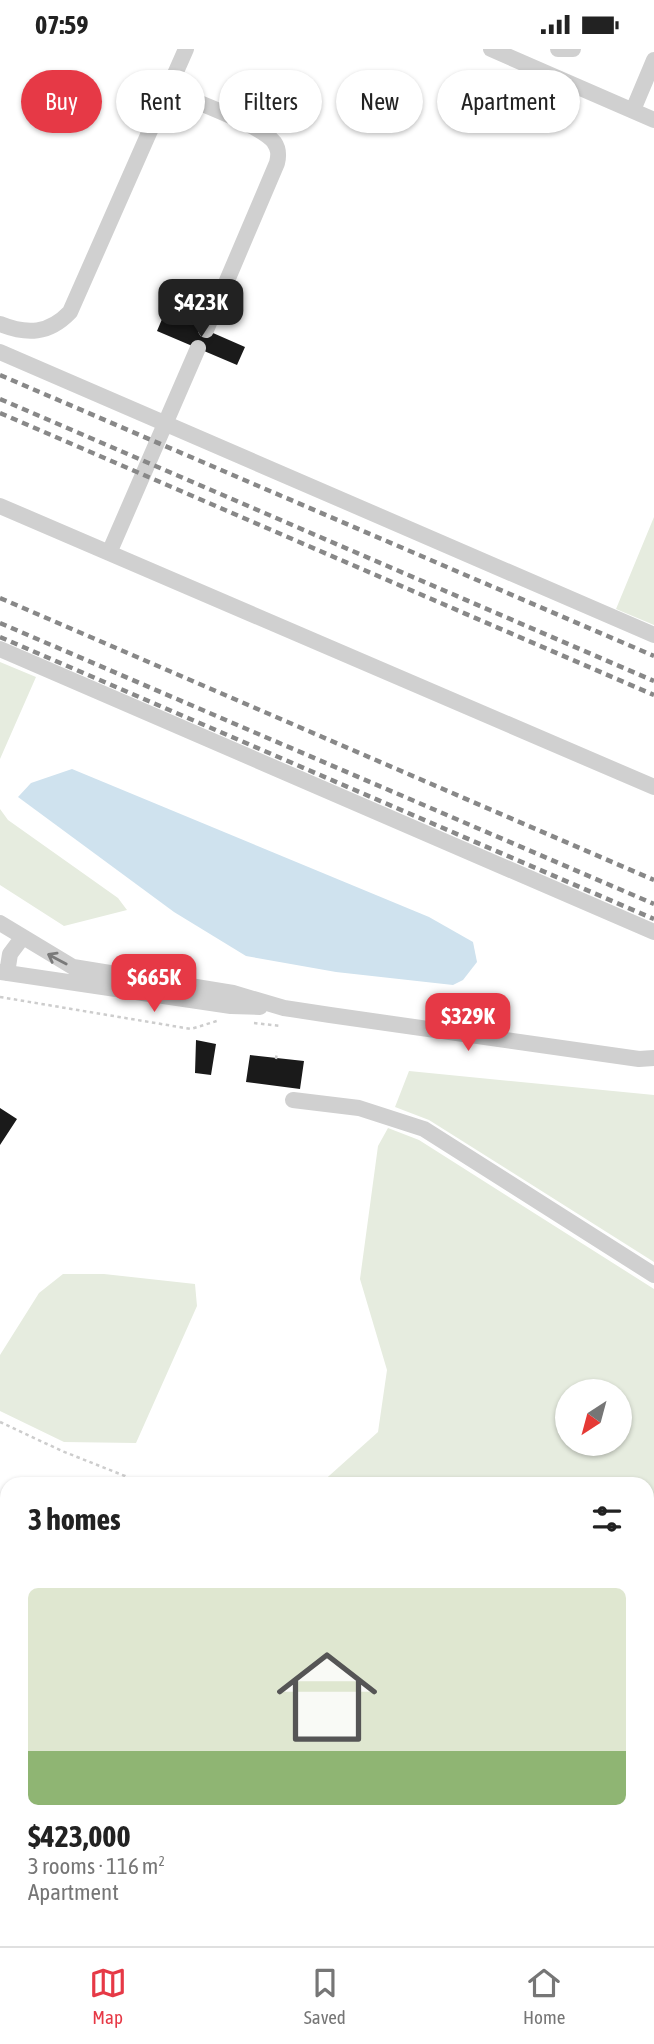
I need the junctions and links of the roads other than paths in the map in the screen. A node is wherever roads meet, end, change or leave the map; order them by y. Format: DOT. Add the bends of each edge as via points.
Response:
graph roads {
  1 [pos="186,49"];
  2 [pos="491,49"];
  3 [pos="558,49"];
  4 [pos="573,49"];
  5 [pos="654,60"];
  6 [pos="177,70"];
  7 [pos="205,106"];
  8 [pos="633,110"];
  9 [pos="654,120"];
  10 [pos="149,133"];
  11 [pos="0,324"];
  12 [pos="206,330"];
  13 [pos="198,348"];
  14 [pos="0,352"];
  15 [pos="166,423"];
  16 [pos="0,506"];
  17 [pos="109,553"];
  18 [pos="654,635"];
  19 [pos="0,649"];
  20 [pos="654,787"];
  21 [pos="0,923"];
  22 [pos="654,932"];
  23 [pos="23,938"];
  24 [pos="3,973"];
  25 [pos="230,1006"];
  26 [pos="654,1058"];
  27 [pos="293,1100"];
  28 [pos="654,1275"];
  1 -- 6 [label="street"];
  2 -- 8 [label="street"];
  3 -- 4 [label="street"];
  5 -- 8 [label="street"];
  7 -- 12 [label="street" via="259,130 279,153"];
  8 -- 9 [label="street"];
  10 -- 11 [label="street" via="70,312 37,332"];
  13 -- 15 [label="street"];
  14 -- 15 [label="street"];
  15 -- 17 [label="street"];
  15 -- 18 [label="street"];
  16 -- 17 [label="street"];
  17 -- 20 [label="street"];
  19 -- 22 [label="street"];
  21 -- 23 [label="street"];
  23 -- 24 [label="street"];
  25 -- 23 [label="street, one-way" via="123,975 73,967"];
  24 -- 25 [label="street"];
  25 -- 26 [label="street" via="284,1008"];
  27 -- 28 [label="street" via="359,1108 424,1129"];
}
